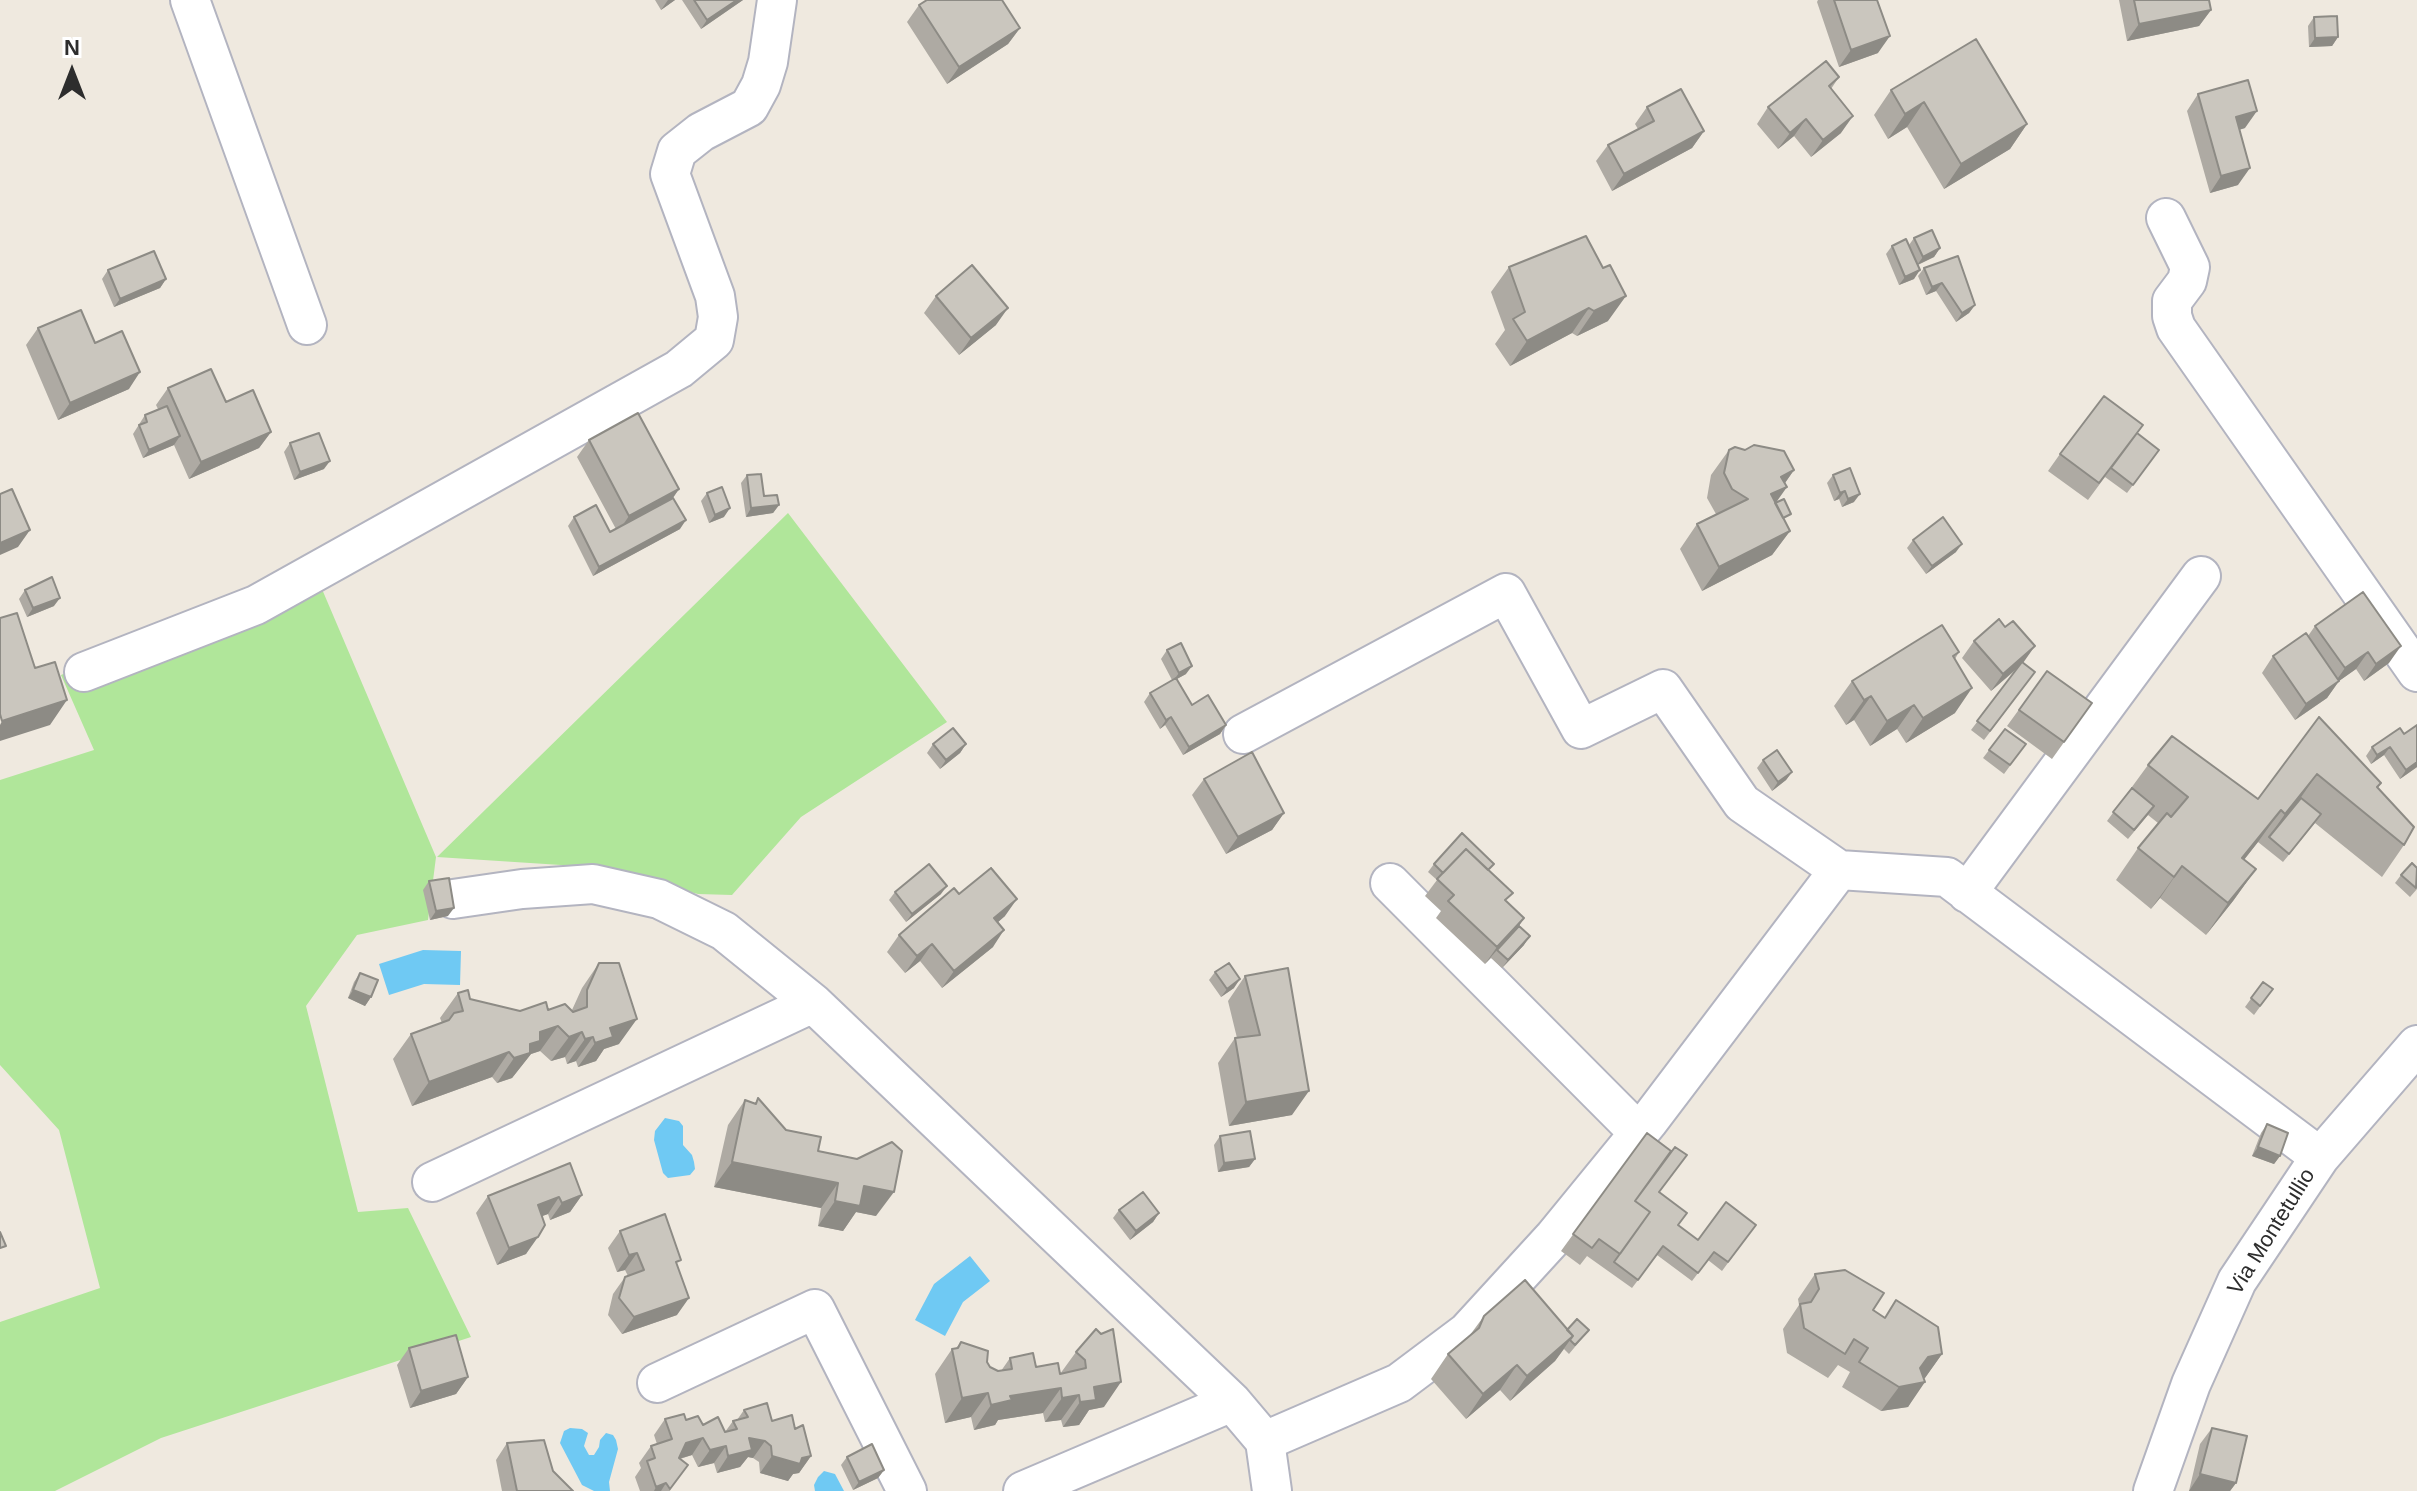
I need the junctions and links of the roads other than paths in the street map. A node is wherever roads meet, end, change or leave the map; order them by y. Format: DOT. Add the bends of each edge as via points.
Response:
graph roads {
  1 [pos="190,0"];
  2 [pos="777,0"];
  3 [pos="2166,218"];
  4 [pos="307,325"];
  5 [pos="2201,576"];
  6 [pos="84,672"];
  7 [pos="2417,672"];
  8 [pos="1243,734"];
  9 [pos="1839,870"];
  10 [pos="1390,883"];
  11 [pos="1967,893"];
  12 [pos="453,899"];
  13 [pos="813,1003"];
  14 [pos="2417,1045"];
  15 [pos="1639,1133"];
  16 [pos="2320,1157"];
  17 [pos="432,1182"];
  18 [pos="657,1383"];
  19 [pos="1232,1402"];
  20 [pos="1265,1441"];
  21 [pos="907,1491"];
  22 [pos="1023,1491"];
  23 [pos="1272,1491"];
  24 [pos="2153,1491"];
  1 -- 4 [label="street"];
  2 -- 6 [label="street" via="768,62 749,107 677,151 670,174 715,296 714,340 679,369 256,605"];
  3 -- 7 [label="street" via="2190,267 2172,301 2176,328"];
  5 -- 11 [label="street"];
  8 -- 9 [label="street" via="1506,593 1581,729 1663,689 1742,803"];
  9 -- 11 [label="street" via="1947,877"];
  9 -- 15 [label="street"];
  10 -- 15 [label="street"];
  11 -- 16 [label="street"];
  12 -- 13 [label="street" via="593,884 659,899 724,931"];
  13 -- 17 [label="street"];
  13 -- 19 [label="street"];
  14 -- 16 [label="street, Via Montetullio"];
  15 -- 20 [label="street" via="1467,1332 1399,1383"];
  16 -- 24 [label="street, Via Montetullio" via="2237,1281 2191,1384"];
  18 -- 21 [label="street" via="815,1309"];
  19 -- 20 [label="street"];
  19 -- 22 [label="street"];
  20 -- 23 [label="street"];
}
